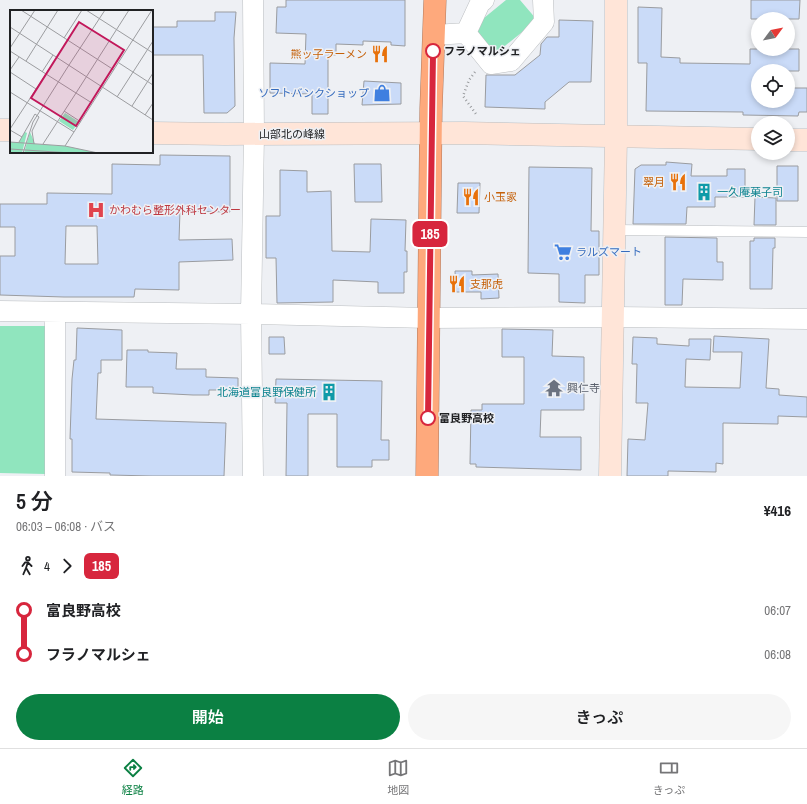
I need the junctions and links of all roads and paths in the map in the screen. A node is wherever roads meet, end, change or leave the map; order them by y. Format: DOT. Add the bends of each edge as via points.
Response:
graph roads {
  1 [pos="253,0"];
  2 [pos="435,0"];
  3 [pos="484,0"];
  4 [pos="543,0"];
  5 [pos="616,0"];
  6 [pos="466,33"];
  7 [pos="434,34"];
  8 [pos="491,64"];
  9 [pos="153,133"];
  10 [pos="432,133"];
  11 [pos="254,134"];
  12 [pos="477,134"];
  13 [pos="616,137"];
  14 [pos="751,139"];
  15 [pos="795,140"];
  16 [pos="807,140"];
  17 [pos="614,230"];
  18 [pos="807,232"];
  19 [pos="0,311"];
  20 [pos="55,312"];
  21 [pos="251,314"];
  22 [pos="613,317"];
  23 [pos="429,318"];
  24 [pos="807,319"];
  25 [pos="55,476"];
  26 [pos="253,476"];
  27 [pos="427,476"];
  28 [pos="610,476"];
  1 -- 11 [label="street"];
  2 -- 7 [label="highway"];
  3 -- 6 [label="street" via="480,3"];
  4 -- 8 [label="street" via="544,22 511,61"];
  5 -- 13 [label="street"];
  6 -- 7 [label="street"];
  6 -- 8 [label="street"];
  7 -- 10 [label="highway"];
  8 -- 12 [label="path" via="478,67 469,80 463,96 476,114"];
  9 -- 11 [label="street, 山部北の峰線"];
  10 -- 11 [label="street, 山部北の峰線"];
  10 -- 12 [label="street, 山部北の峰線"];
  10 -- 23 [label="highway"];
  11 -- 21 [label="street"];
  12 -- 13 [label="street, 山部北の峰線"];
  13 -- 14 [label="street, 山部北の峰線"];
  13 -- 17 [label="street"];
  15 -- 16 [label="street"];
  17 -- 18 [label="lane"];
  17 -- 22 [label="street"];
  19 -- 20 [label="street"];
  20 -- 21 [label="street"];
  20 -- 25 [label="street"];
  21 -- 23 [label="street"];
  21 -- 26 [label="street"];
  22 -- 23 [label="street"];
  22 -- 24 [label="street"];
  22 -- 28 [label="street"];
  23 -- 27 [label="highway"];
}
